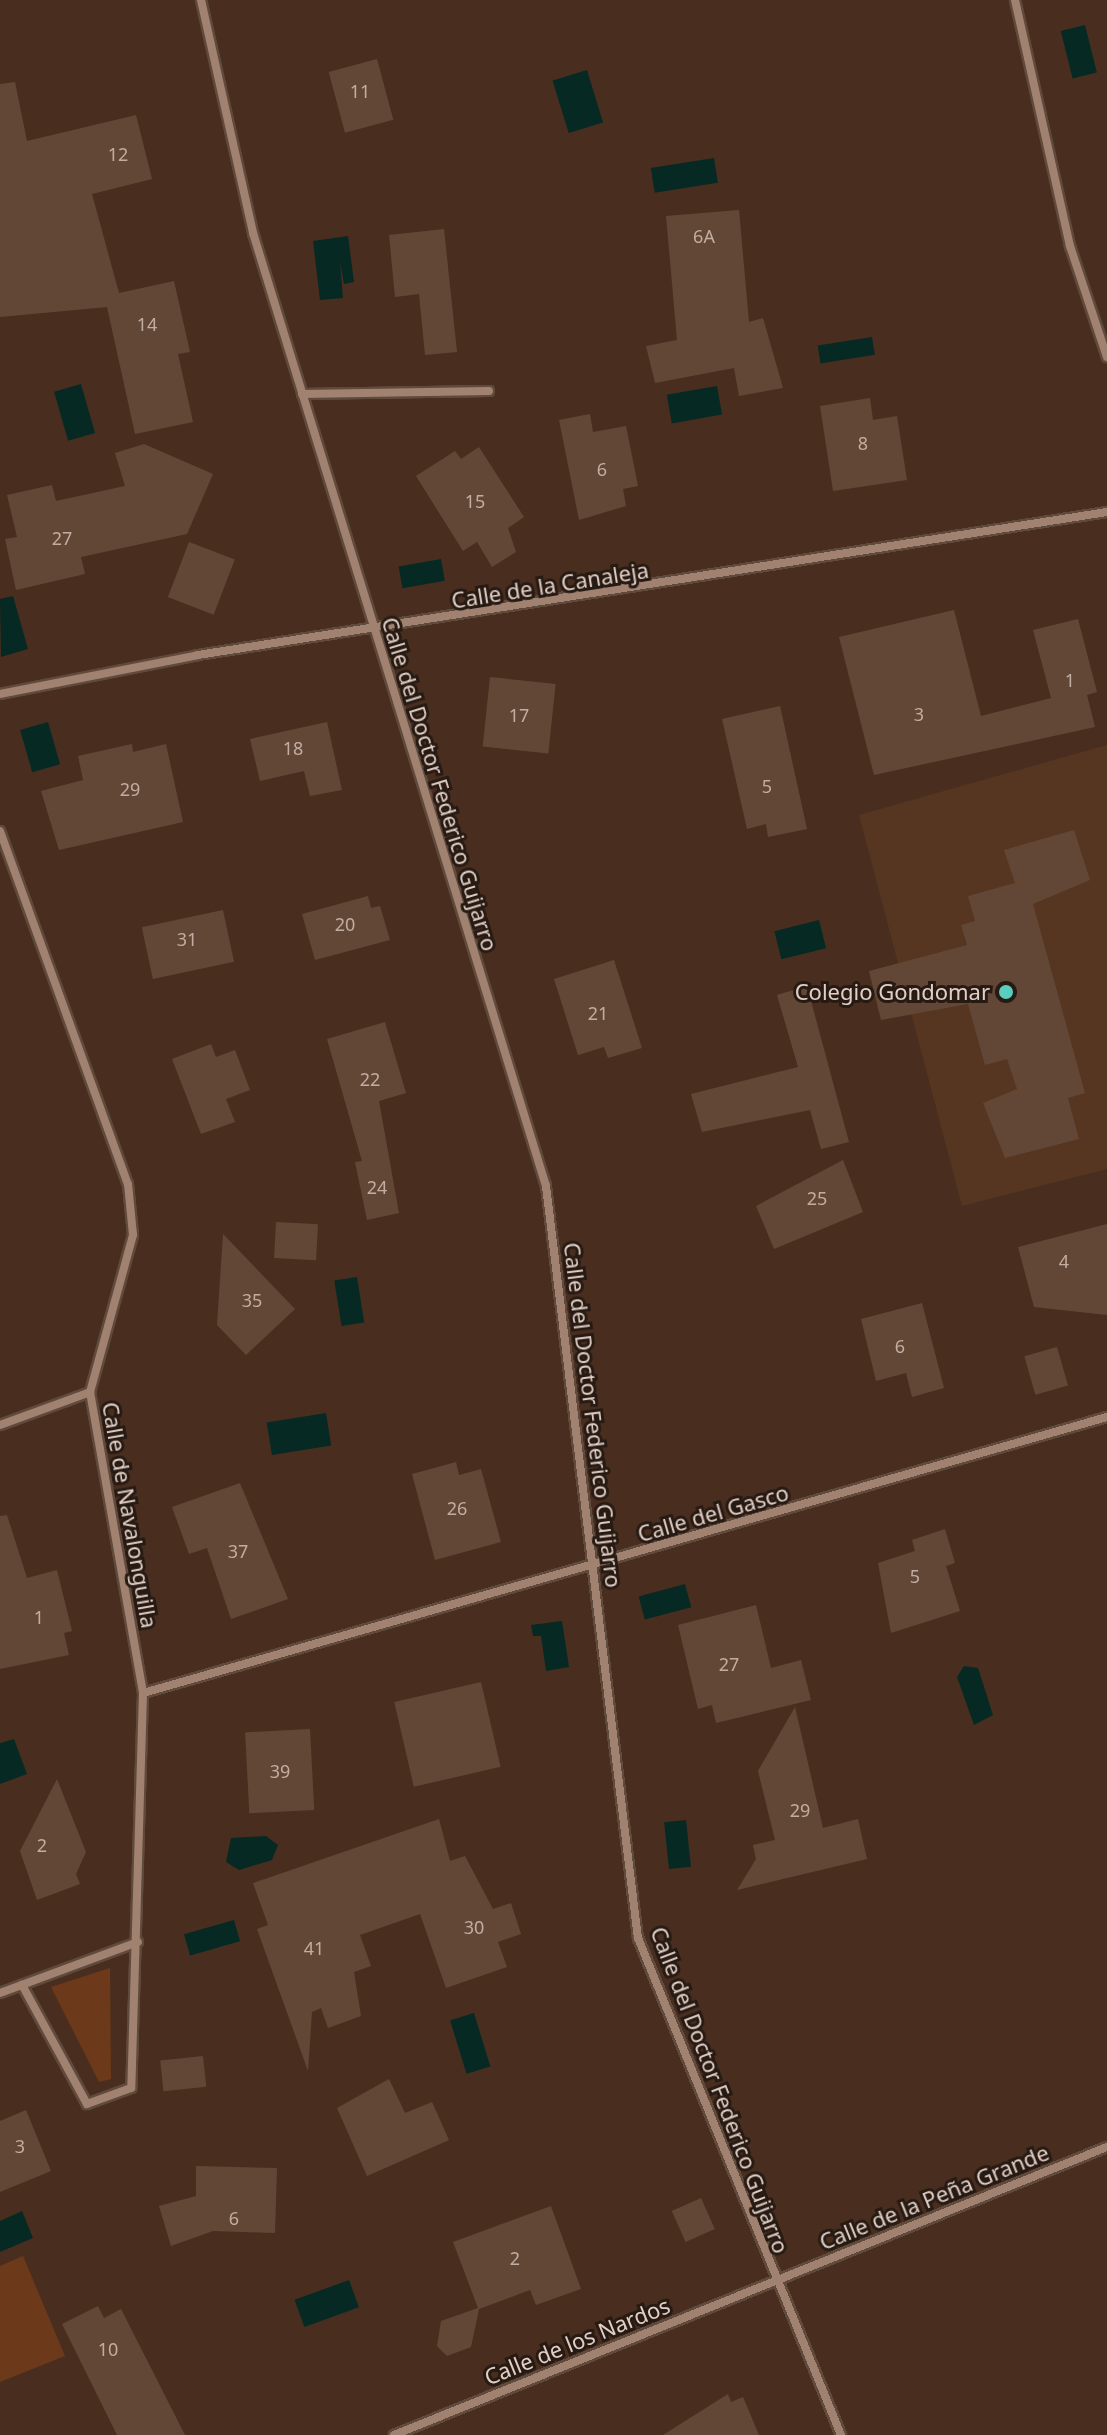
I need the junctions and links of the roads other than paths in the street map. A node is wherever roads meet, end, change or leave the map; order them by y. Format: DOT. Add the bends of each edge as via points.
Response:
graph roads {
  1 [pos="201,0"];
  2 [pos="1015,0"];
  3 [pos="1107,357"];
  4 [pos="489,391"];
  5 [pos="302,394"];
  6 [pos="1107,512"];
  7 [pos="374,631"];
  8 [pos="0,694"];
  9 [pos="0,831"];
  10 [pos="90,1392"];
  11 [pos="1107,1417"];
  12 [pos="0,1425"];
  13 [pos="595,1565"];
  14 [pos="143,1693"];
  15 [pos="138,1942"];
  16 [pos="22,1985"];
  17 [pos="0,1993"];
  18 [pos="1107,2147"];
  19 [pos="774,2280"];
  20 [pos="394,2435"];
  21 [pos="841,2435"];
  1 -- 5 [label="street, Calle del Doctor Federico Guijarro" via="253,233"];
  2 -- 3 [label="street" via="1070,246"];
  4 -- 5 [label="street"];
  5 -- 7 [label="street, Calle del Doctor Federico Guijarro"];
  6 -- 7 [label="street, Calle de la Canaleja"];
  7 -- 8 [label="street, Calle de la Canaleja" via="198,655"];
  7 -- 13 [label="street, Calle del Doctor Federico Guijarro" via="546,1186"];
  9 -- 10 [label="street, Calle de Navalonguilla" via="128,1184 133,1235"];
  10 -- 12 [label="street"];
  10 -- 14 [label="street, Calle de Navalonguilla"];
  11 -- 13 [label="street, Calle del Gasco"];
  13 -- 14 [label="street, Calle del Gasco"];
  13 -- 19 [label="street, Calle del Doctor Federico Guijarro" via="638,1938"];
  14 -- 15 [label="street, Calle de Navalonguilla"];
  15 -- 16 [label="street"];
  15 -- 16 [label="street, Calle de Navalonguilla" via="131,2088 87,2104"];
  16 -- 17 [label="street"];
  18 -- 19 [label="street, Calle de la Peña Grande"];
  19 -- 20 [label="street, Calle de los Nardos"];
  19 -- 21 [label="street, Calle del Doctor Federico Guijarro"];
}
